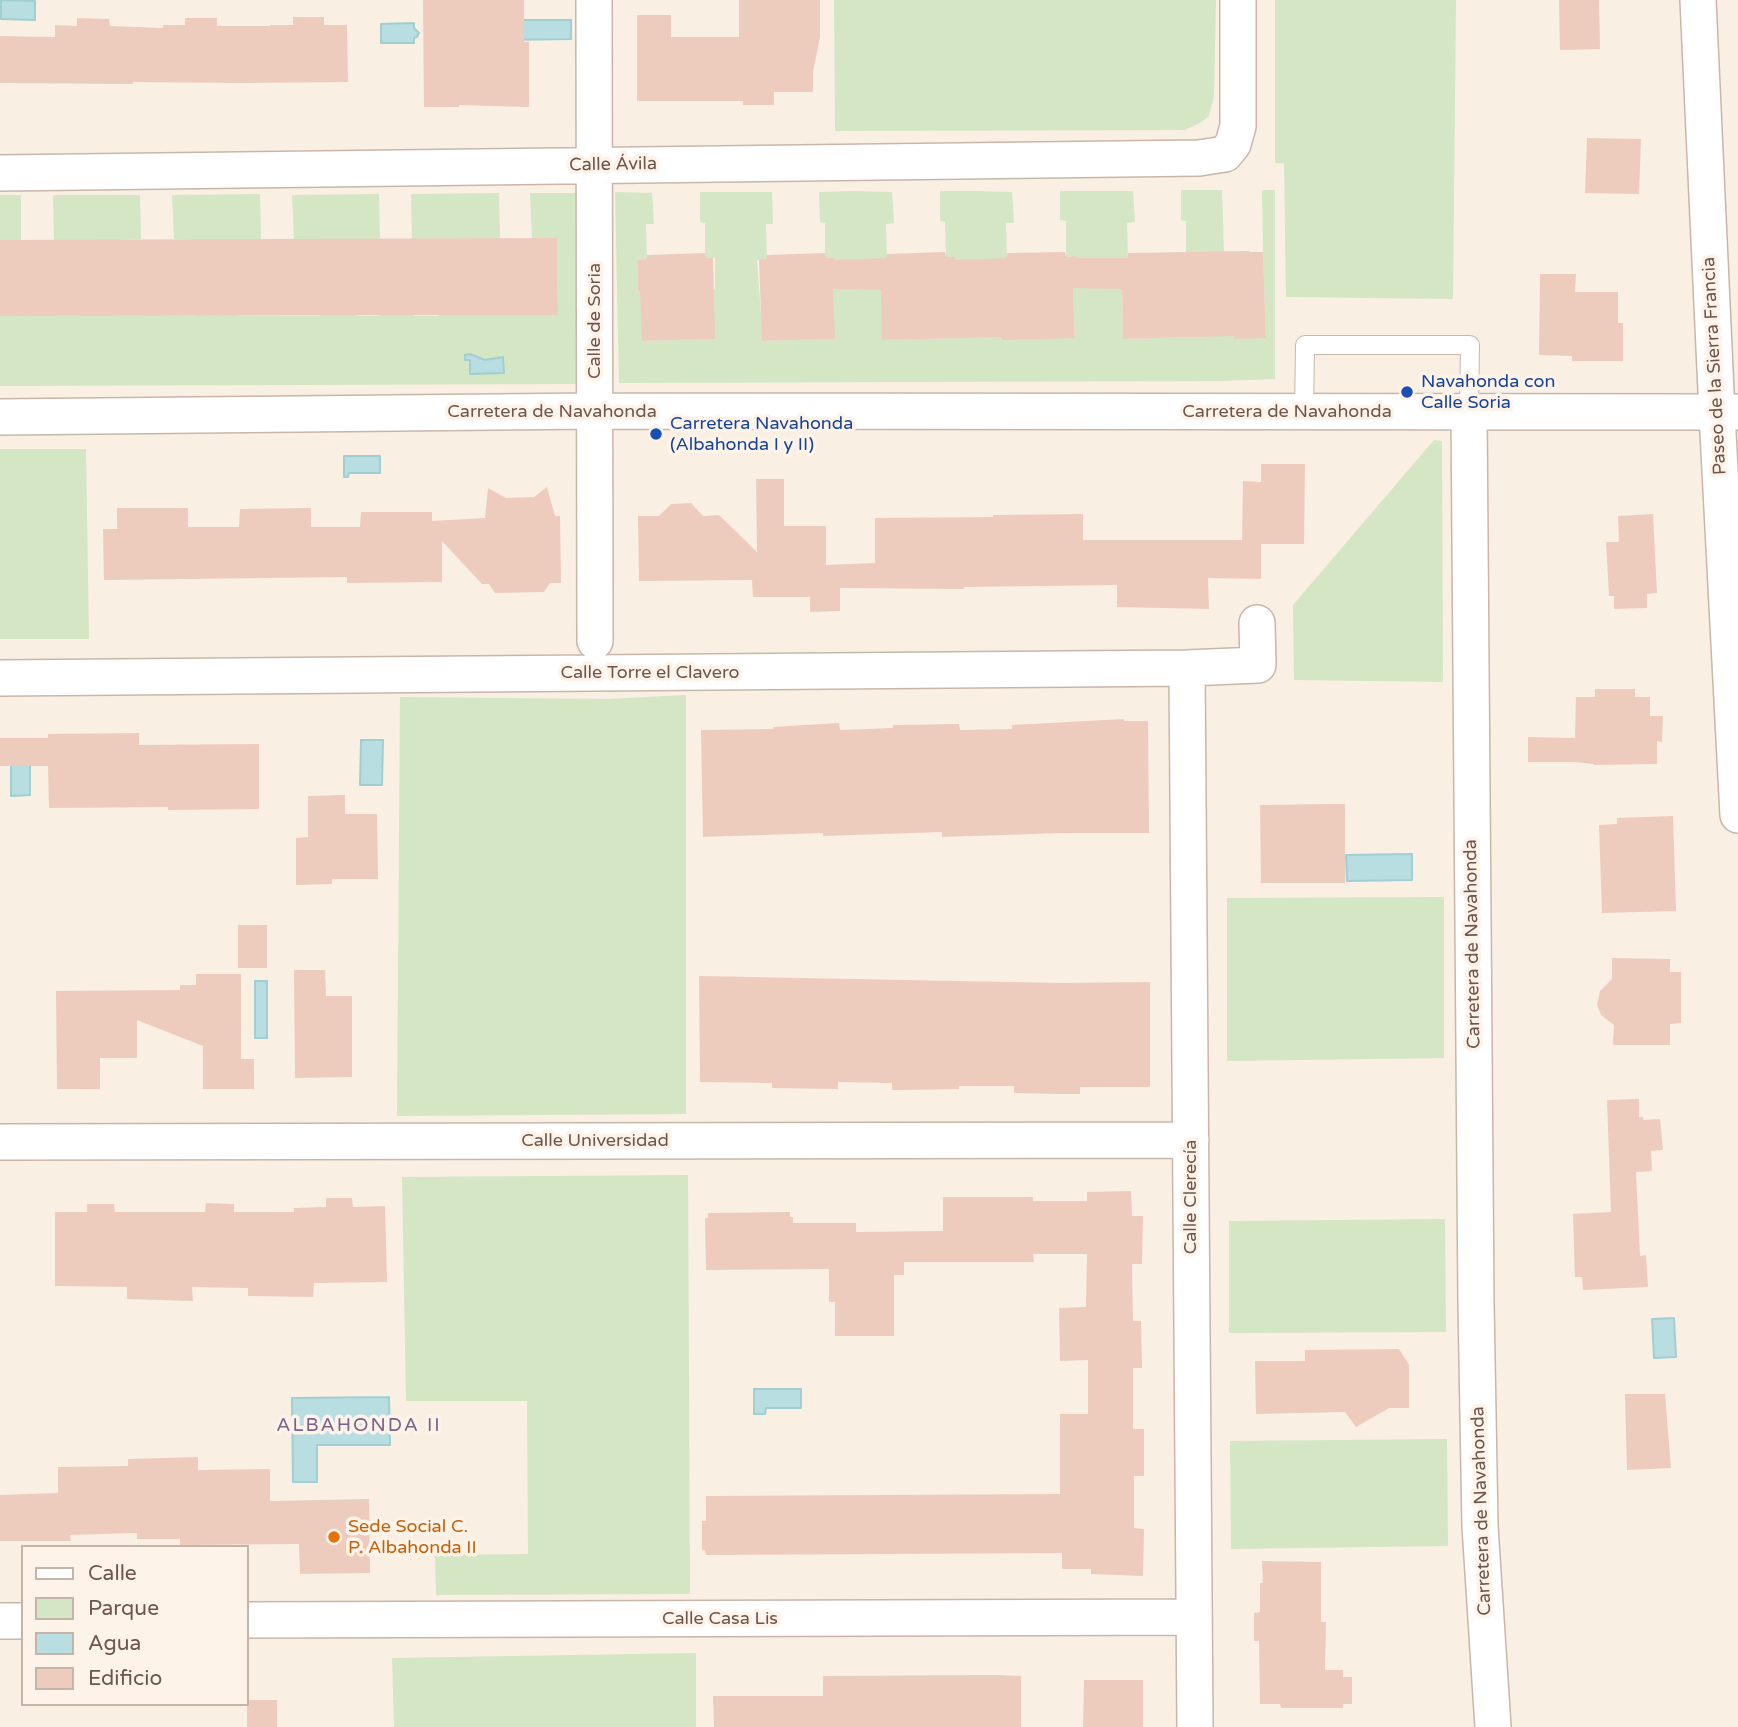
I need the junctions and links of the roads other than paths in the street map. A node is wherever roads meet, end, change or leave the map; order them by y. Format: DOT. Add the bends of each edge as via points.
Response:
graph roads {
  1 [pos="594,0"];
  2 [pos="1238,0"];
  3 [pos="1698,0"];
  4 [pos="594,165"];
  5 [pos="0,173"];
  6 [pos="595,411"];
  7 [pos="1304,412"];
  8 [pos="1469,412"];
  9 [pos="1727,413"];
  10 [pos="0,417"];
  11 [pos="1257,623"];
  12 [pos="595,641"];
  13 [pos="1187,668"];
  14 [pos="0,678"];
  15 [pos="1738,797"];
  16 [pos="1738,816"];
  17 [pos="1191,1140"];
  18 [pos="0,1142"];
  19 [pos="1194,1617"];
  20 [pos="248,1620"];
  21 [pos="0,1621"];
  22 [pos="21,1621"];
  23 [pos="1195,1727"];
  24 [pos="1493,1727"];
  1 -- 4 [label="street, Calle de Soria"];
  2 -- 4 [label="street, Calle Ávila" via="1238,126 1225,155"];
  3 -- 9 [label="street, Paseo de la Sierra Francia"];
  4 -- 5 [label="street, Calle Ávila"];
  4 -- 6 [label="street, Calle de Soria"];
  6 -- 7 [label="street, Carretera de Navahonda"];
  6 -- 10 [label="street, Carretera de Navahonda"];
  6 -- 12 [label="street, Calle de Soria"];
  7 -- 8 [label="street, Carretera de Navahonda"];
  7 -- 8 [label="lane" via="1305,345 1470,345"];
  8 -- 9 [label="street"];
  8 -- 24 [label="street, Carretera de Navahonda" via="1480,1526"];
  9 -- 15 [label="street, Paseo de la Sierra Francia"];
  11 -- 13 [label="street, Calle Torre el Clavero" via="1258,665"];
  13 -- 14 [label="street, Calle Torre el Clavero"];
  13 -- 17 [label="street, Calle Clerecía"];
  15 -- 16 [label="street, Paseo de la Sierra Francia"];
  17 -- 18 [label="street, Calle Universidad"];
  17 -- 19 [label="street, Calle Clerecía"];
  19 -- 20 [label="street, Calle Casa Lis"];
  19 -- 23 [label="street, Calle Clerecía"];
  21 -- 22 [label="street"];
}
